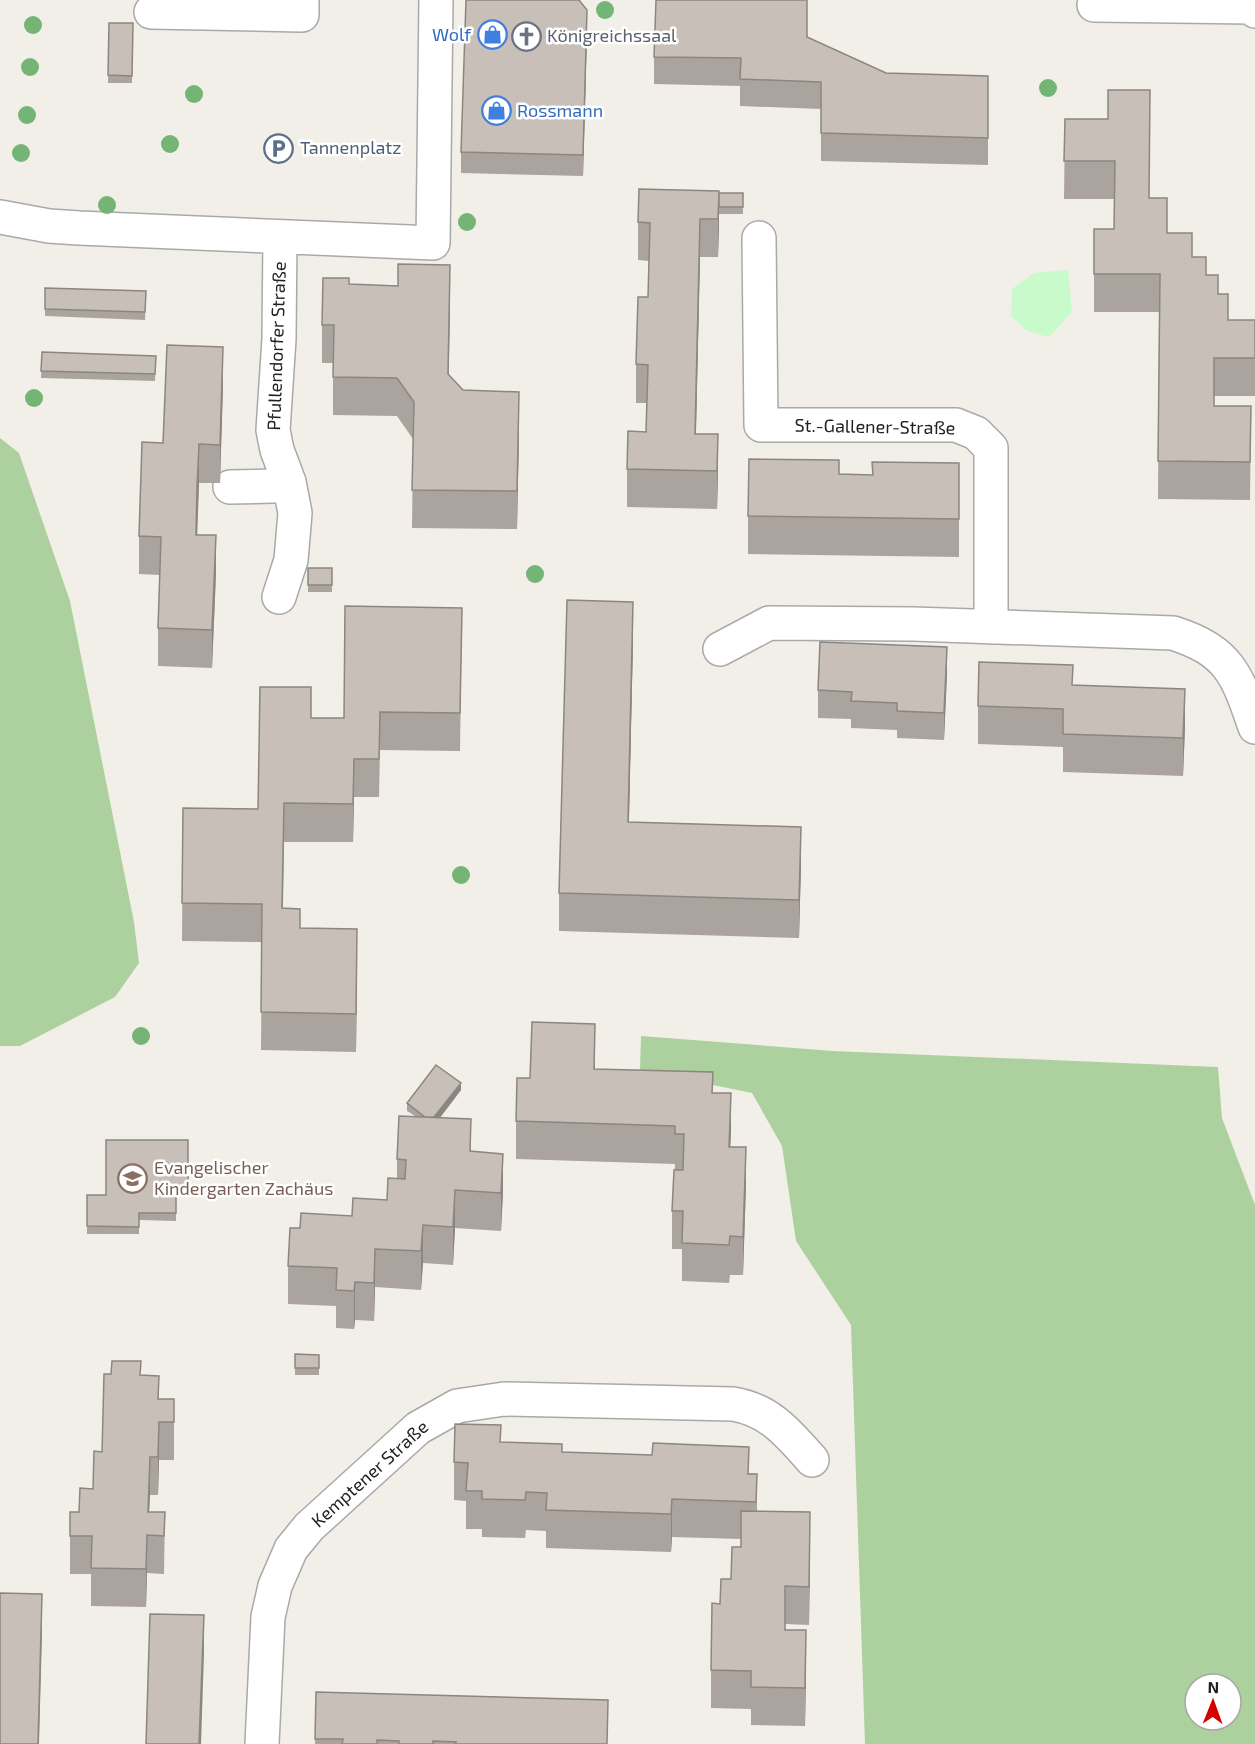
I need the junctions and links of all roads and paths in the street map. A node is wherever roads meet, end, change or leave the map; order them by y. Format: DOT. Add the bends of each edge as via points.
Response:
graph roads {
  1 [pos="302,0"];
  2 [pos="436,0"];
  3 [pos="1114,3"];
  4 [pos="1255,11"];
  5 [pos="151,12"];
  6 [pos="0,217"];
  7 [pos="280,237"];
  8 [pos="759,238"];
  9 [pos="289,482"];
  10 [pos="230,487"];
  11 [pos="279,597"];
  12 [pos="991,627"];
  13 [pos="720,649"];
  14 [pos="1255,727"];
  15 [pos="812,1460"];
  16 [pos="262,1744"];
  1 -- 5 [label="street" via="302,15"];
  2 -- 7 [label="street, Pfullendorfer Straße" via="433,243"];
  3 -- 4 [label="street" via="1253,7"];
  6 -- 7 [label="street, Pfullendorfer Straße" via="49,226"];
  7 -- 9 [label="street, Pfullendorfer Straße" via="273,430"];
  8 -- 12 [label="street, St.-Gallener-Straße" via="761,425 956,425 976,434 991,448"];
  9 -- 10 [label="street"];
  9 -- 11 [label="street, Pfullendorfer Straße" via="299,562"];
  12 -- 13 [label="street" via="770,623"];
  12 -- 14 [label="street" via="1173,633 1196,640 1228,665"];
  15 -- 16 [label="street, Kemptener Straße" via="780,1424 750,1407 734,1404 504,1400 471,1402 444,1411 407,1437 309,1527 291,1549 270,1607"];
}
